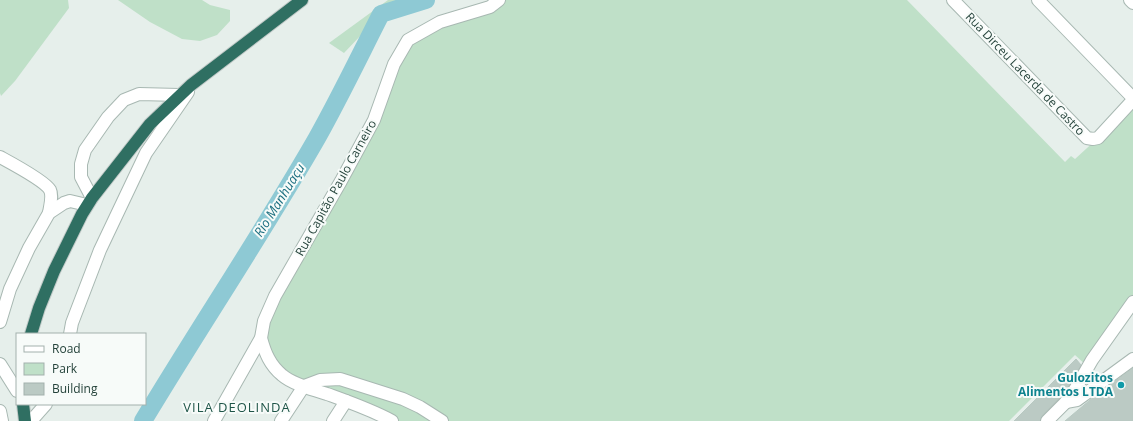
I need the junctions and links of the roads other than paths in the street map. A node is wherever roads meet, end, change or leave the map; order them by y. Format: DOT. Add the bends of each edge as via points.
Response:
graph roads {
  1 [pos="302,0"];
  2 [pos="499,0"];
  3 [pos="953,0"];
  4 [pos="1038,0"];
  5 [pos="1130,0"];
  6 [pos="1133,4"];
  7 [pos="191,85"];
  8 [pos="179,95"];
  9 [pos="1133,99"];
  10 [pos="0,157"];
  11 [pos="89,202"];
  12 [pos="49,212"];
  13 [pos="5,286"];
  14 [pos="1133,302"];
  15 [pos="0,322"];
  16 [pos="31,333"];
  17 [pos="70,333"];
  18 [pos="261,338"];
  19 [pos="1133,359"];
  20 [pos="0,364"];
  21 [pos="304,386"];
  22 [pos="16,389"];
  23 [pos="346,401"];
  24 [pos="1066,402"];
  25 [pos="23,405"];
  26 [pos="45,405"];
  27 [pos="0,411"];
  28 [pos="2,421"];
  29 [pos="25,421"];
  30 [pos="31,421"];
  31 [pos="214,421"];
  32 [pos="281,421"];
  33 [pos="333,421"];
  34 [pos="392,421"];
  35 [pos="442,421"];
  36 [pos="1047,421"];
  1 -- 7 [label="highway"];
  2 -- 18 [label="street, Rua Capitão Paulo Carneiro" via="490,7 440,22 408,40 394,64 374,120 275,296 264,321"];
  3 -- 9 [label="street, Rua Dirceu Lacerda de Castro" via="1087,138 1098,138"];
  4 -- 9 [label="street"];
  5 -- 6 [label="street"];
  7 -- 8 [label="highway"];
  7 -- 17 [label="street" via="146,153 100,250"];
  8 -- 11 [label="highway" via="150,124"];
  8 -- 11 [label="street" via="139,94 124,100 108,117 85,150 81,164 81,177"];
  10 -- 12 [label="street" via="43,183 50,191"];
  11 -- 12 [label="street" via="70,201"];
  11 -- 16 [label="highway" via="54,271"];
  12 -- 13 [label="street"];
  13 -- 15 [label="street"];
  14 -- 24 [label="street"];
  18 -- 21 [label="street" via="269,362 282,376"];
  18 -- 31 [label="street"];
  19 -- 24 [label="street" via="1077,400"];
  20 -- 22 [label="street"];
  21 -- 23 [label="street"];
  21 -- 32 [label="street"];
  21 -- 35 [label="street" via="320,380 340,379 403,399"];
  23 -- 33 [label="street"];
  23 -- 34 [label="street"];
  24 -- 36 [label="street"];
  25 -- 29 [label="highway"];
  26 -- 30 [label="street"];
  27 -- 28 [label="street"];
}
